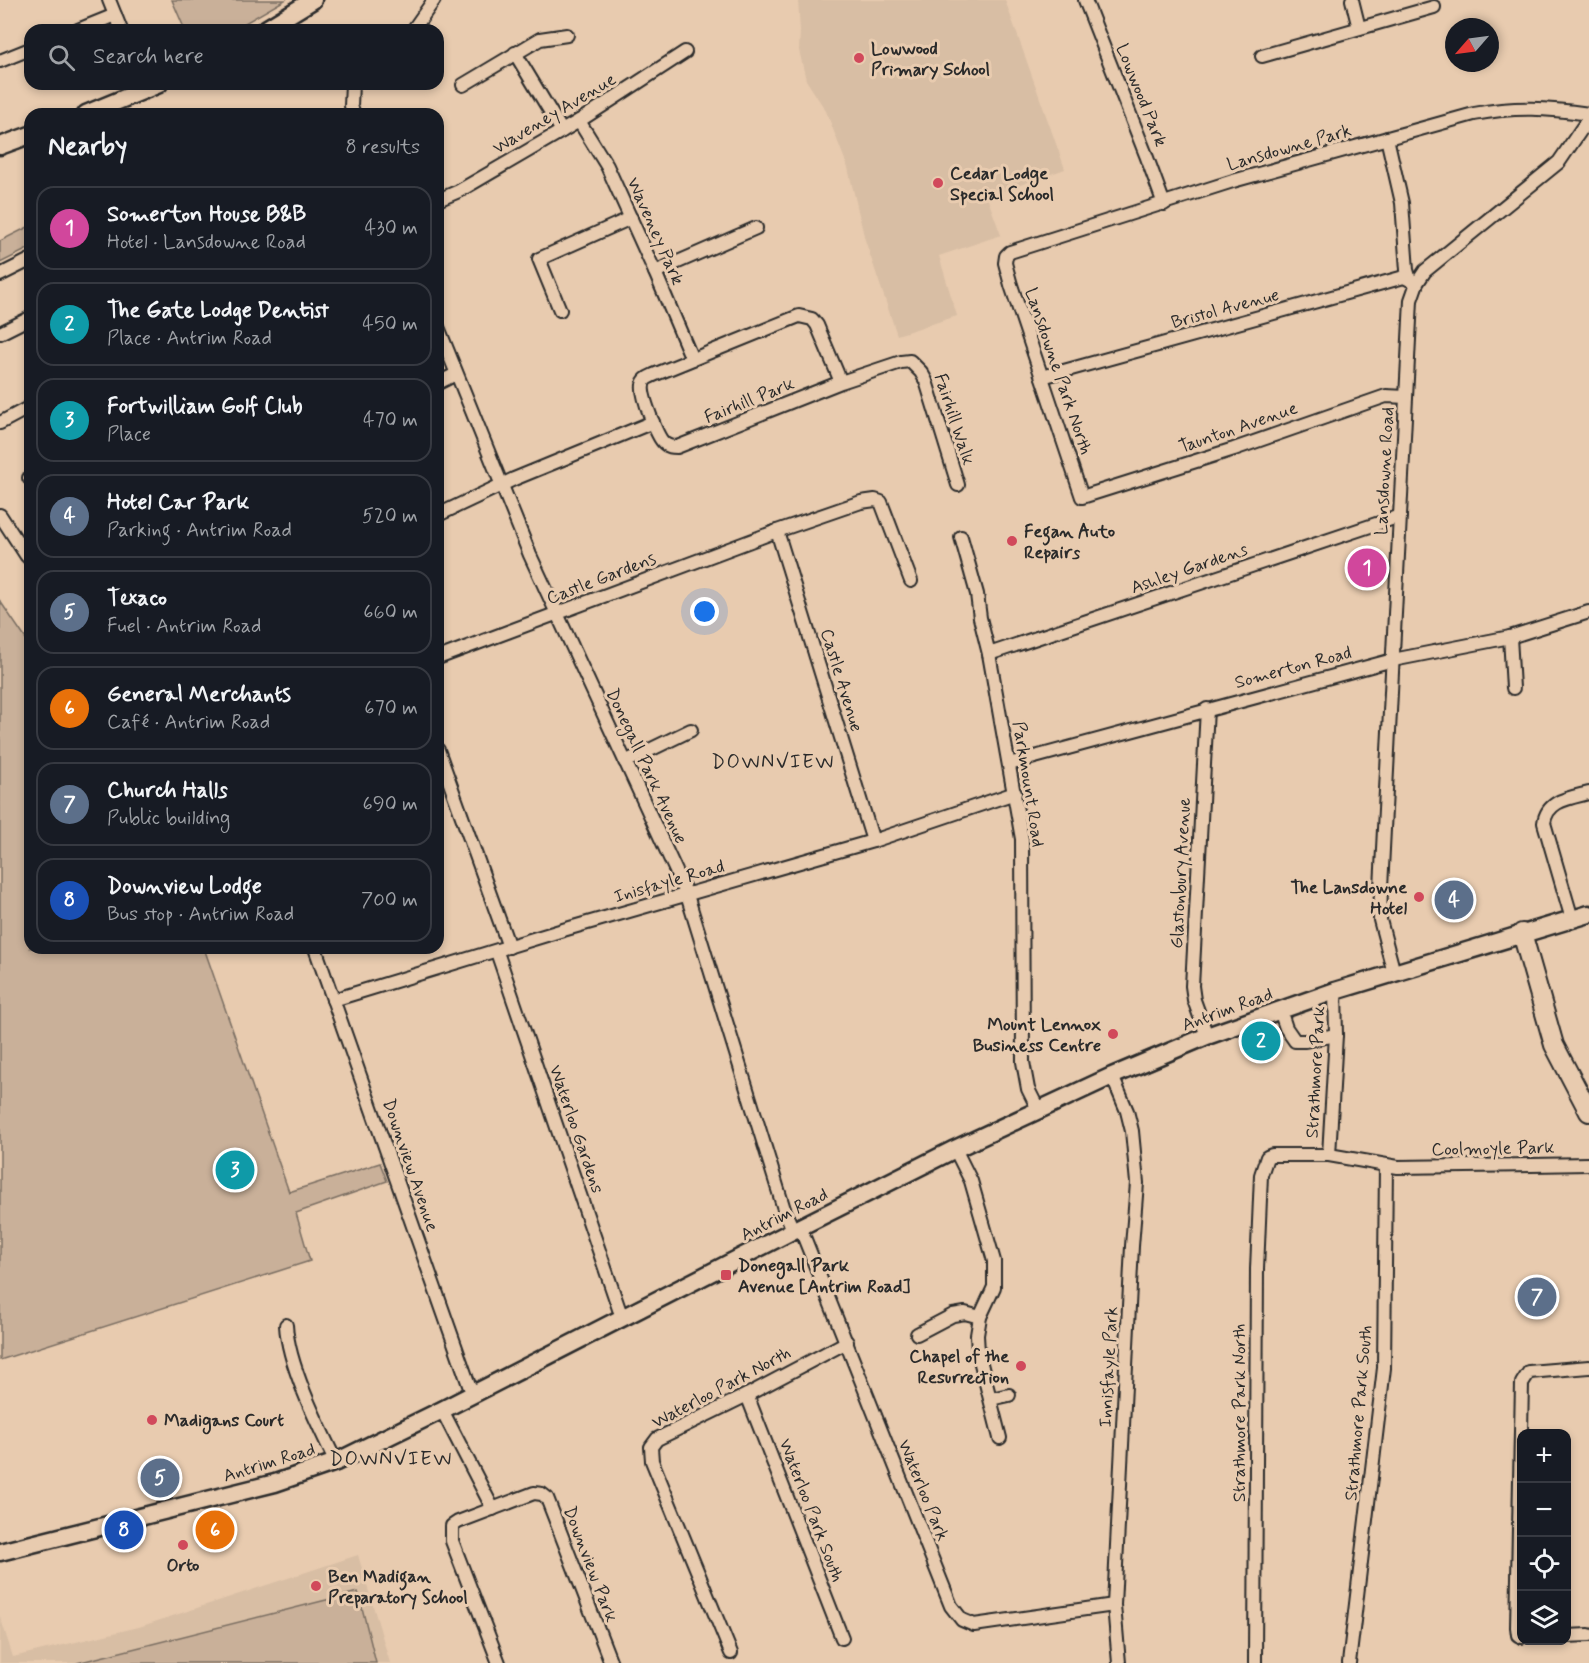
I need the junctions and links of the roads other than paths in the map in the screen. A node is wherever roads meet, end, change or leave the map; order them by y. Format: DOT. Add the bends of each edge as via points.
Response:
graph roads {
  1 [pos="109,0"];
  2 [pos="314,0"];
  3 [pos="434,0"];
  4 [pos="1084,0"];
  5 [pos="1352,0"];
  6 [pos="1434,7"];
  7 [pos="115,15"];
  8 [pos="93,24"];
  9 [pos="119,24"];
  10 [pos="274,24"];
  11 [pos="417,24"];
  12 [pos="1359,28"];
  13 [pos="567,35"];
  14 [pos="24,51"];
  15 [pos="685,52"];
  16 [pos="514,53"];
  17 [pos="1262,56"];
  18 [pos="0,61"];
  19 [pos="463,85"];
  20 [pos="139,90"];
  21 [pos="352,90"];
  22 [pos="99,108"];
  23 [pos="352,108"];
  24 [pos="1589,116"];
  25 [pos="579,121"];
  26 [pos="562,131"];
  27 [pos="24,137"];
  28 [pos="1387,138"];
  29 [pos="0,146"];
  30 [pos="444,197"];
  31 [pos="1164,204"];
  32 [pos="631,218"];
  33 [pos="756,228"];
  34 [pos="1006,256"];
  35 [pos="24,263"];
  36 [pos="656,272"];
  37 [pos="0,275"];
  38 [pos="1414,281"];
  39 [pos="560,310"];
  40 [pos="24,321"];
  41 [pos="0,333"];
  42 [pos="444,343"];
  43 [pos="692,359"];
  44 [pos="915,365"];
  45 [pos="456,374"];
  46 [pos="1042,376"];
  47 [pos="444,380"];
  48 [pos="841,382"];
  49 [pos="1406,397"];
  50 [pos="24,410"];
  51 [pos="653,422"];
  52 [pos="0,423"];
  53 [pos="501,485"];
  54 [pos="958,485"];
  55 [pos="1083,497"];
  56 [pos="444,512"];
  57 [pos="0,515"];
  58 [pos="1400,516"];
  59 [pos="777,531"];
  60 [pos="961,537"];
  61 [pos="24,552"];
  62 [pos="911,581"];
  63 [pos="1589,612"];
  64 [pos="557,614"];
  65 [pos="1510,637"];
  66 [pos="989,654"];
  67 [pos="444,656"];
  68 [pos="1393,660"];
  69 [pos="1513,688"];
  70 [pos="1207,709"];
  71 [pos="691,730"];
  72 [pos="625,762"];
  73 [pos="1009,764"];
  74 [pos="444,768"];
  75 [pos="1589,793"];
  76 [pos="1015,794"];
  77 [pos="873,841"];
  78 [pos="687,896"];
  79 [pos="1589,914"];
  80 [pos="1572,919"];
  81 [pos="1522,933"];
  82 [pos="503,949"];
  83 [pos="317,954"];
  84 [pos="1394,973"];
  85 [pos="1335,991"];
  86 [pos="333,1000"];
  87 [pos="1280,1010"];
  88 [pos="1335,1035"];
  89 [pos="1207,1036"];
  90 [pos="1112,1076"];
  91 [pos="1038,1109"];
  92 [pos="1589,1112"];
  93 [pos="955,1149"];
  94 [pos="1329,1155"];
  95 [pos="1264,1163"];
  96 [pos="1589,1164"];
  97 [pos="1392,1166"];
  98 [pos="797,1228"];
  99 [pos="980,1317"];
  100 [pos="624,1318"];
  101 [pos="286,1325"];
  102 [pos="917,1334"];
  103 [pos="847,1342"];
  104 [pos="1589,1367"];
  105 [pos="474,1394"];
  106 [pos="747,1395"];
  107 [pos="1009,1395"];
  108 [pos="991,1399"];
  109 [pos="442,1410"];
  110 [pos="1000,1438"];
  111 [pos="336,1462"];
  112 [pos="493,1509"];
  113 [pos="0,1552"];
  114 [pos="1518,1591"];
  115 [pos="1114,1605"];
  116 [pos="1589,1635"];
  117 [pos="1571,1636"];
  118 [pos="842,1638"];
  119 [pos="731,1653"];
  120 [pos="499,1663"];
  121 [pos="610,1663"];
  122 [pos="1119,1663"];
  123 [pos="1255,1663"];
  124 [pos="1349,1663"];
  1 -- 7 [label="street"];
  2 -- 10 [label="main road"];
  3 -- 11 [label="street"];
  4 -- 31 [label="street, Lowwood Park"];
  5 -- 12 [label="street"];
  6 -- 12 [label="street"];
  7 -- 8 [label="street"];
  7 -- 9 [label="street"];
  12 -- 17 [label="street"];
  13 -- 16 [label="street" via="540,39"];
  14 -- 18 [label="street"];
  15 -- 25 [label="street, Waveney Avenue"];
  16 -- 19 [label="street"];
  16 -- 26 [label="street"];
  20 -- 22 [label="main road"];
  21 -- 23 [label="street"];
  24 -- 28 [label="street, Lansdowne Park" via="1536,107 1500,109"];
  24 -- 38 [label="street, Lansdowne Road" via="1559,162"];
  25 -- 26 [label="street, Waveney Avenue"];
  25 -- 32 [label="street, Waveney Park" via="607,166"];
  26 -- 30 [label="street, Waveney Avenue"];
  27 -- 29 [label="main road"];
  28 -- 31 [label="street, Lansdowne Park"];
  28 -- 38 [label="street" via="1402,203 1407,270"];
  31 -- 34 [label="street, Lansdowne Park"];
  32 -- 36 [label="street, Waveney Park"];
  32 -- 39 [label="street" via="539,259"];
  33 -- 36 [label="street"];
  34 -- 46 [label="street, Lansdowne Park North" via="1011,285"];
  35 -- 37 [label="street"];
  36 -- 43 [label="street, Waveney Park"];
  38 -- 46 [label="street, Bristol Avenue" via="1404,278 1335,295"];
  38 -- 49 [label="street, Lansdowne Road"];
  40 -- 41 [label="street"];
  42 -- 45 [label="street, Donegall Park Avenue"];
  43 -- 48 [label="street" via="805,316 817,325"];
  43 -- 51 [label="street, Fairhill Park" via="646,379 643,391"];
  44 -- 48 [label="street, Fairhill Park" via="901,362"];
  44 -- 54 [label="street, Fairhill Walk" via="926,381"];
  45 -- 47 [label="street"];
  45 -- 53 [label="street, Donegall Park Avenue"];
  46 -- 55 [label="street, Lansdowne Park North"];
  48 -- 51 [label="street, Fairhill Park" via="677,447 662,441"];
  49 -- 55 [label="street, Taunton Avenue" via="1386,396"];
  49 -- 58 [label="street, Lansdowne Road"];
  50 -- 52 [label="street"];
  51 -- 53 [label="street"];
  53 -- 56 [label="street"];
  53 -- 64 [label="street, Donegall Park Avenue"];
  57 -- 61 [label="street"];
  58 -- 66 [label="street, Ashley Gardens"];
  58 -- 68 [label="street, Lansdowne Road"];
  59 -- 62 [label="street, Castle Gardens" via="861,502 881,502"];
  59 -- 64 [label="street, Castle Gardens"];
  59 -- 77 [label="street, Castle Avenue"];
  60 -- 66 [label="street, Parkmount Road"];
  63 -- 65 [label="street, Somerton Road"];
  64 -- 67 [label="street, Castle Gardens"];
  64 -- 72 [label="street, Donegall Park Avenue"];
  65 -- 68 [label="street, Somerton Road"];
  65 -- 69 [label="street"];
  66 -- 73 [label="street, Parkmount Road"];
  68 -- 70 [label="street, Somerton Road"];
  68 -- 84 [label="street, Lansdowne Road" via="1380,920"];
  70 -- 73 [label="street, Somerton Road"];
  70 -- 89 [label="street, Glastonbury Avenue" via="1192,986"];
  71 -- 72 [label="street"];
  72 -- 78 [label="street, Donegall Park Avenue"];
  73 -- 76 [label="street, Parkmount Road"];
  74 -- 82 [label="street, Waterloo Gardens"];
  75 -- 80 [label="street" via="1560,801 1545,816 1544,823"];
  76 -- 77 [label="street, Inisfayle Road"];
  76 -- 91 [label="street, Parkmount Road" via="1022,839 1024,1075"];
  77 -- 78 [label="street, Inisfayle Road"];
  78 -- 82 [label="street, Inisfayle Road"];
  78 -- 98 [label="street, Donegall Park Avenue" via="782,1203"];
  79 -- 80 [label="main road, Antrim Road"];
  80 -- 81 [label="main road, Antrim Road"];
  81 -- 84 [label="main road, Antrim Road"];
  81 -- 92 [label="highway" via="1554,1045"];
  82 -- 86 [label="street, Inisfayle Road"];
  82 -- 100 [label="street, Waterloo Gardens"];
  83 -- 86 [label="street, Downview Avenue"];
  84 -- 85 [label="main road, Antrim Road"];
  85 -- 87 [label="main road, Antrim Road"];
  85 -- 88 [label="street, Strathmore Park"];
  86 -- 105 [label="street, Downview Avenue"];
  87 -- 88 [label="street" via="1295,1041"];
  87 -- 89 [label="main road, Antrim Road"];
  88 -- 94 [label="street, Strathmore Park"];
  89 -- 90 [label="main road, Antrim Road"];
  90 -- 91 [label="main road, Antrim Road"];
  90 -- 115 [label="street, Innisfayle Park" via="1132,1131 1137,1182"];
  91 -- 93 [label="main road, Antrim Road"];
  93 -- 98 [label="main road, Antrim Road"];
  93 -- 99 [label="street" via="970,1181 994,1262 994,1287"];
  94 -- 95 [label="street, Strathmore Park" via="1272,1155"];
  94 -- 97 [label="street, Strathmore Park"];
  95 -- 123 [label="street, Strathmore Park North" via="1257,1269"];
  96 -- 97 [label="street, Coolmoyle Park"];
  97 -- 124 [label="street, Strathmore Park South" via="1384,1368"];
  98 -- 100 [label="main road, Antrim Road"];
  98 -- 103 [label="street, Waterloo Park"];
  99 -- 102 [label="street" via="953,1315 933,1332"];
  99 -- 108 [label="street" via="978,1352"];
  100 -- 105 [label="main road, Antrim Road"];
  101 -- 111 [label="street" via="293,1358"];
  103 -- 106 [label="street, Waterloo Park North"];
  103 -- 115 [label="street, Waterloo Park" via="951,1606 962,1620 974,1625"];
  104 -- 114 [label="street" via="1529,1372 1521,1383"];
  105 -- 109 [label="main road, Antrim Road"];
  106 -- 118 [label="street, Waterloo Park South"];
  106 -- 119 [label="street, Waterloo Park North" via="657,1439 651,1447 652,1461"];
  107 -- 108 [label="street"];
  108 -- 110 [label="street"];
  109 -- 111 [label="main road, Antrim Road"];
  109 -- 112 [label="street"];
  111 -- 113 [label="main road, Antrim Road" via="265,1486"];
  112 -- 120 [label="street, Downview Park" via="452,1526 452,1541"];
  112 -- 121 [label="street, Downview Park" via="534,1493 547,1498"];
  115 -- 122 [label="street, Innisfayle Park"];
  116 -- 117 [label="street"];
}
